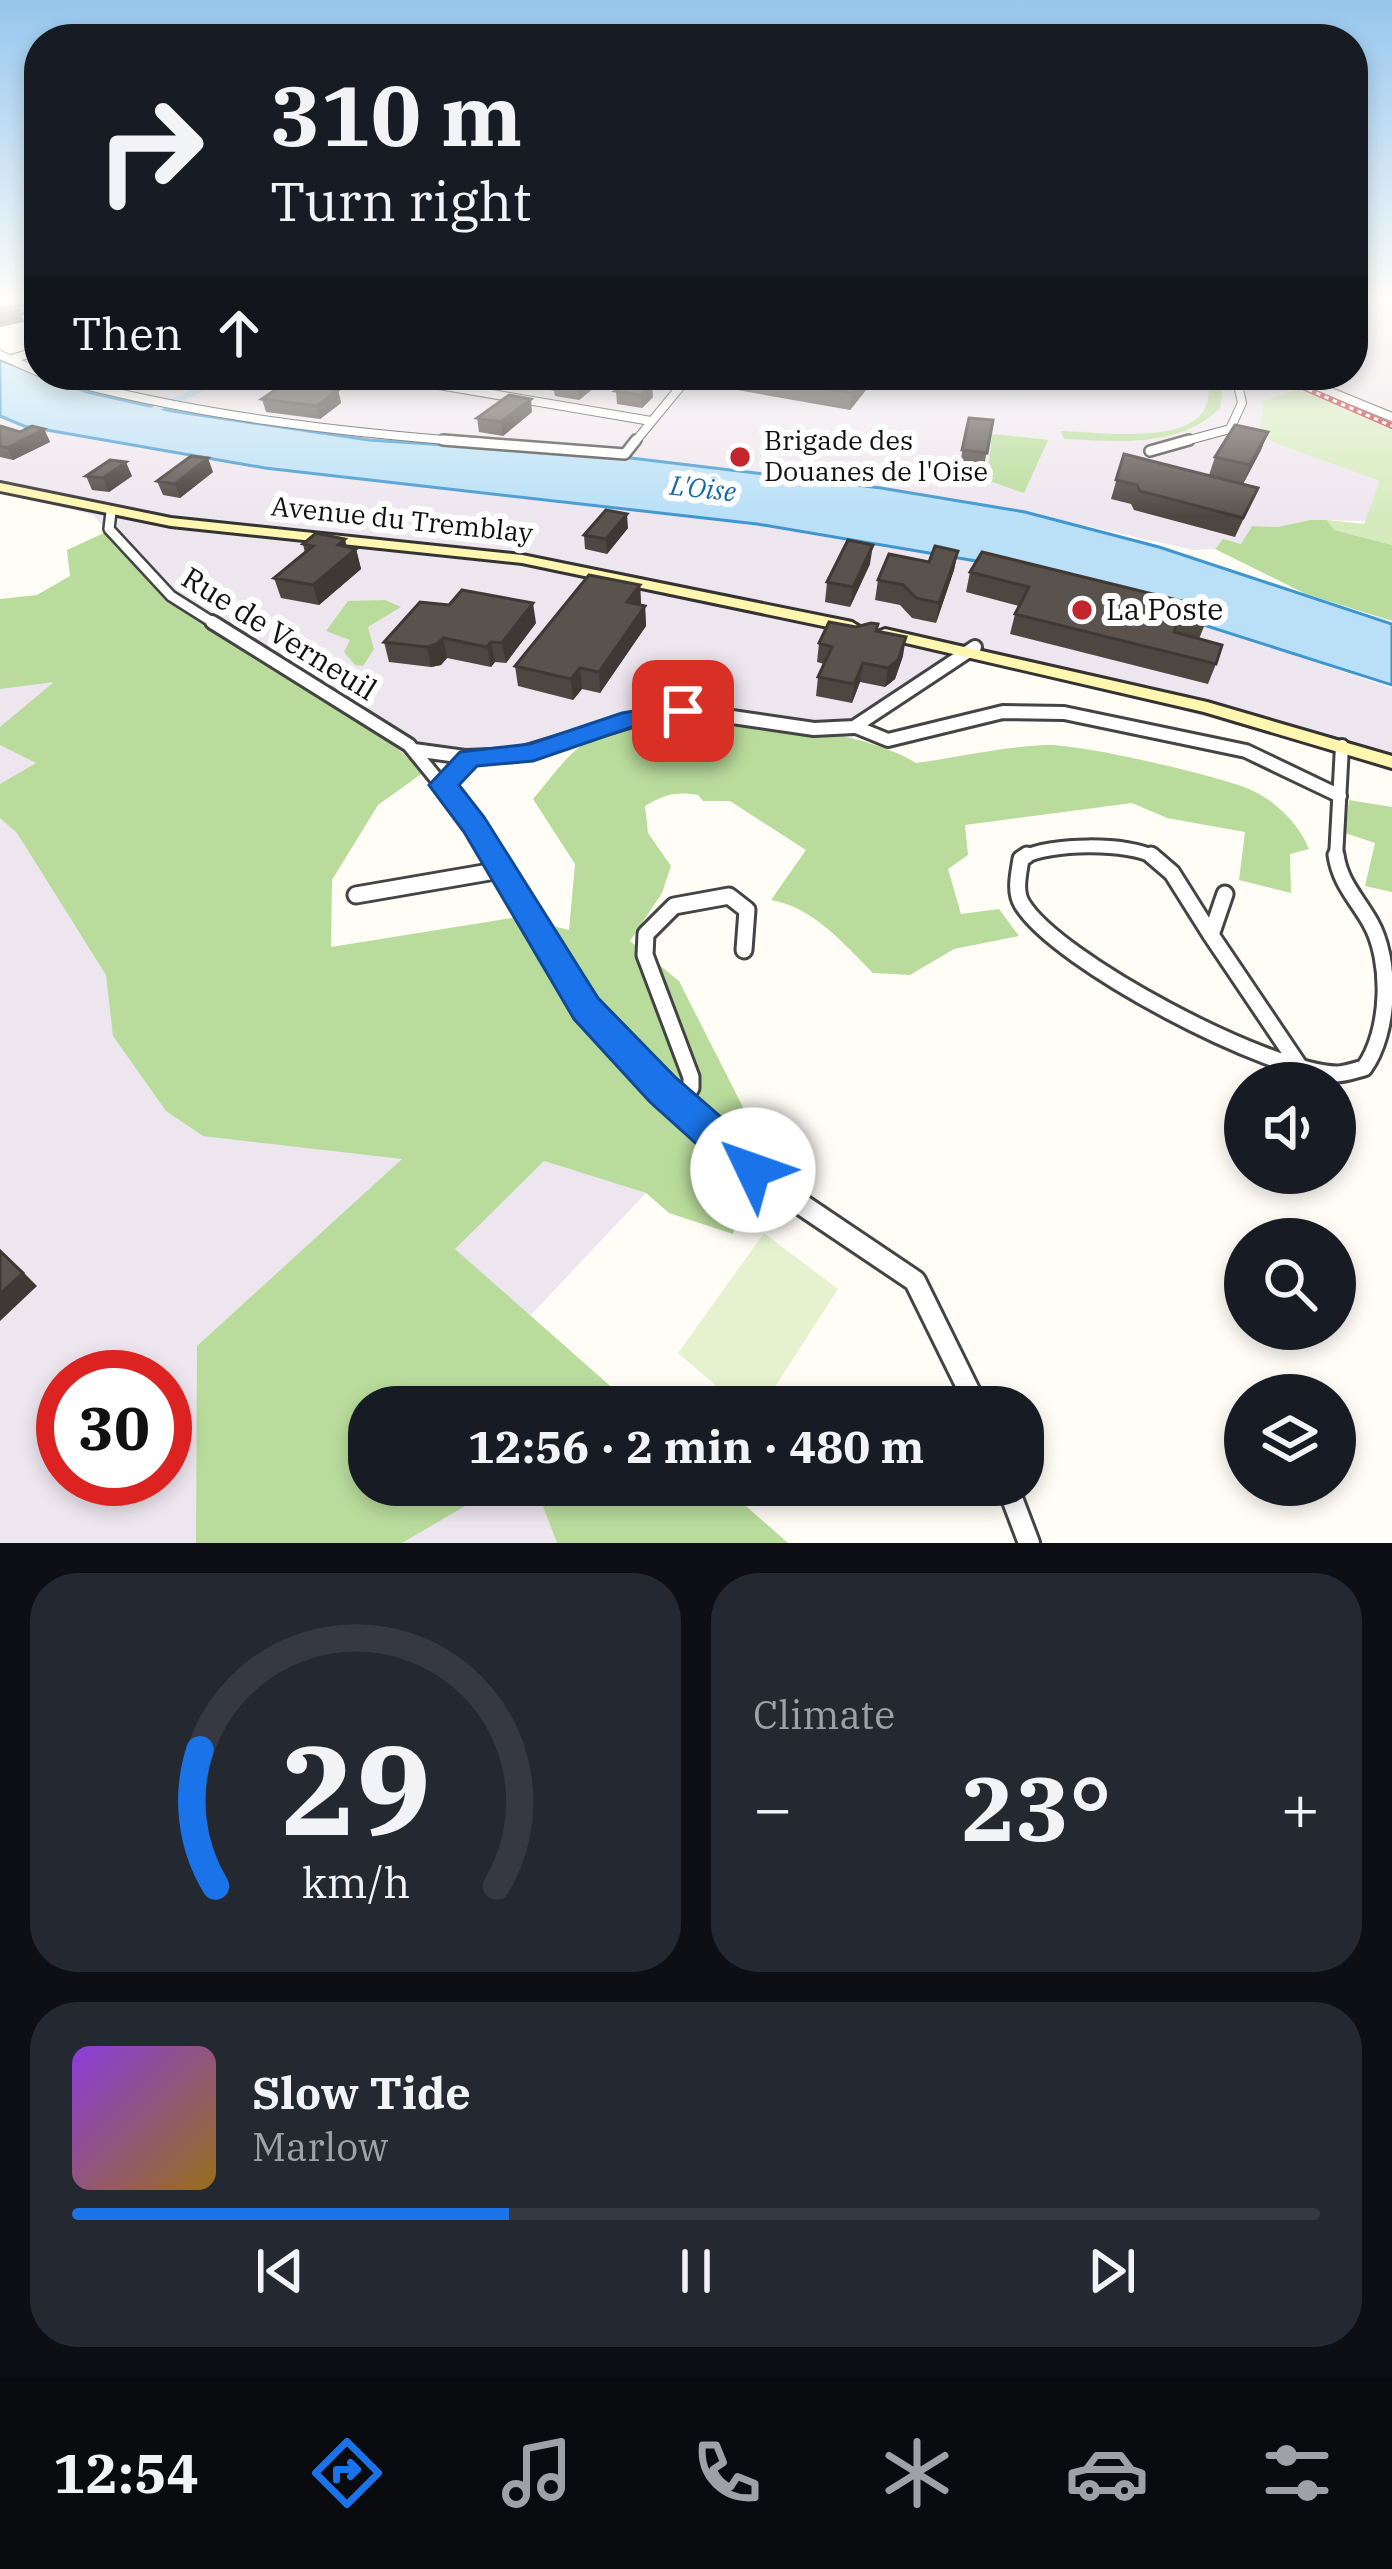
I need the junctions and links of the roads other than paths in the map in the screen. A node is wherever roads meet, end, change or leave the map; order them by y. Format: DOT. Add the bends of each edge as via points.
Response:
graph roads {
  1 [pos="101,390"];
  2 [pos="469,390"];
  3 [pos="677,390"];
  4 [pos="1239,390"];
  5 [pos="1326,390"];
  6 [pos="1392,417"];
  7 [pos="650,421"];
  8 [pos="1150,451"];
  9 [pos="0,487"];
  10 [pos="111,512"];
  11 [pos="960,652"];
  12 [pos="856,727"];
  13 [pos="1342,746"];
  14 [pos="413,750"];
  15 [pos="470,758"];
  16 [pos="1392,762"];
  17 [pos="443,785"];
  18 [pos="1340,796"];
  19 [pos="501,870"];
  20 [pos="1225,894"];
  21 [pos="356,896"];
  22 [pos="1210,935"];
  23 [pos="744,950"];
  24 [pos="1287,1062"];
  25 [pos="1297,1062"];
  26 [pos="1356,1072"];
  27 [pos="679,1104"];
  28 [pos="966,1386"];
  29 [pos="1015,1506"];
  30 [pos="1029,1543"];
  1 -- 7 [label="street" via="168,407 413,440 626,454"];
  2 -- 7 [label="street"];
  3 -- 7 [label="street"];
  4 -- 8 [label="street" via="1231,429"];
  5 -- 6 [label="street"];
  9 -- 10 [label="main road, Avenue du Tremblay"];
  10 -- 11 [label="main road, Avenue du Tremblay" via="522,559"];
  10 -- 14 [label="street, Rue de Verneuil" via="109,529 162,589"];
  11 -- 12 [label="street"];
  11 -- 13 [label="main road, Avenue du Tremblay" via="1076,670"];
  12 -- 15 [label="street" via="668,712 550,748"];
  12 -- 18 [label="street" via="888,740 1004,712 1064,713 1239,748"];
  13 -- 16 [label="main road, Avenue du Tremblay"];
  13 -- 18 [label="street"];
  14 -- 15 [label="street"];
  14 -- 17 [label="street, Rue de Verneuil"];
  15 -- 17 [label="street"];
  17 -- 19 [label="street, Rue de Verneuil"];
  18 -- 26 [label="street" via="1336,860 1376,932 1382,1024 1370,1060"];
  19 -- 21 [label="street"];
  19 -- 27 [label="street, Rue de Verneuil" via="586,1009"];
  20 -- 22 [label="street"];
  22 -- 24 [label="street" via="1162,862 1144,849 1036,851 1021,859 1022,904 1073,951 1172,1013"];
  22 -- 25 [label="street"];
  23 -- 27 [label="street" via="747,910 729,896 674,906 646,934 645,955 692,1077"];
  27 -- 28 [label="street, Rue de Verneuil" via="778,1190 909,1276"];
  29 -- 30 [label="street"];
}
